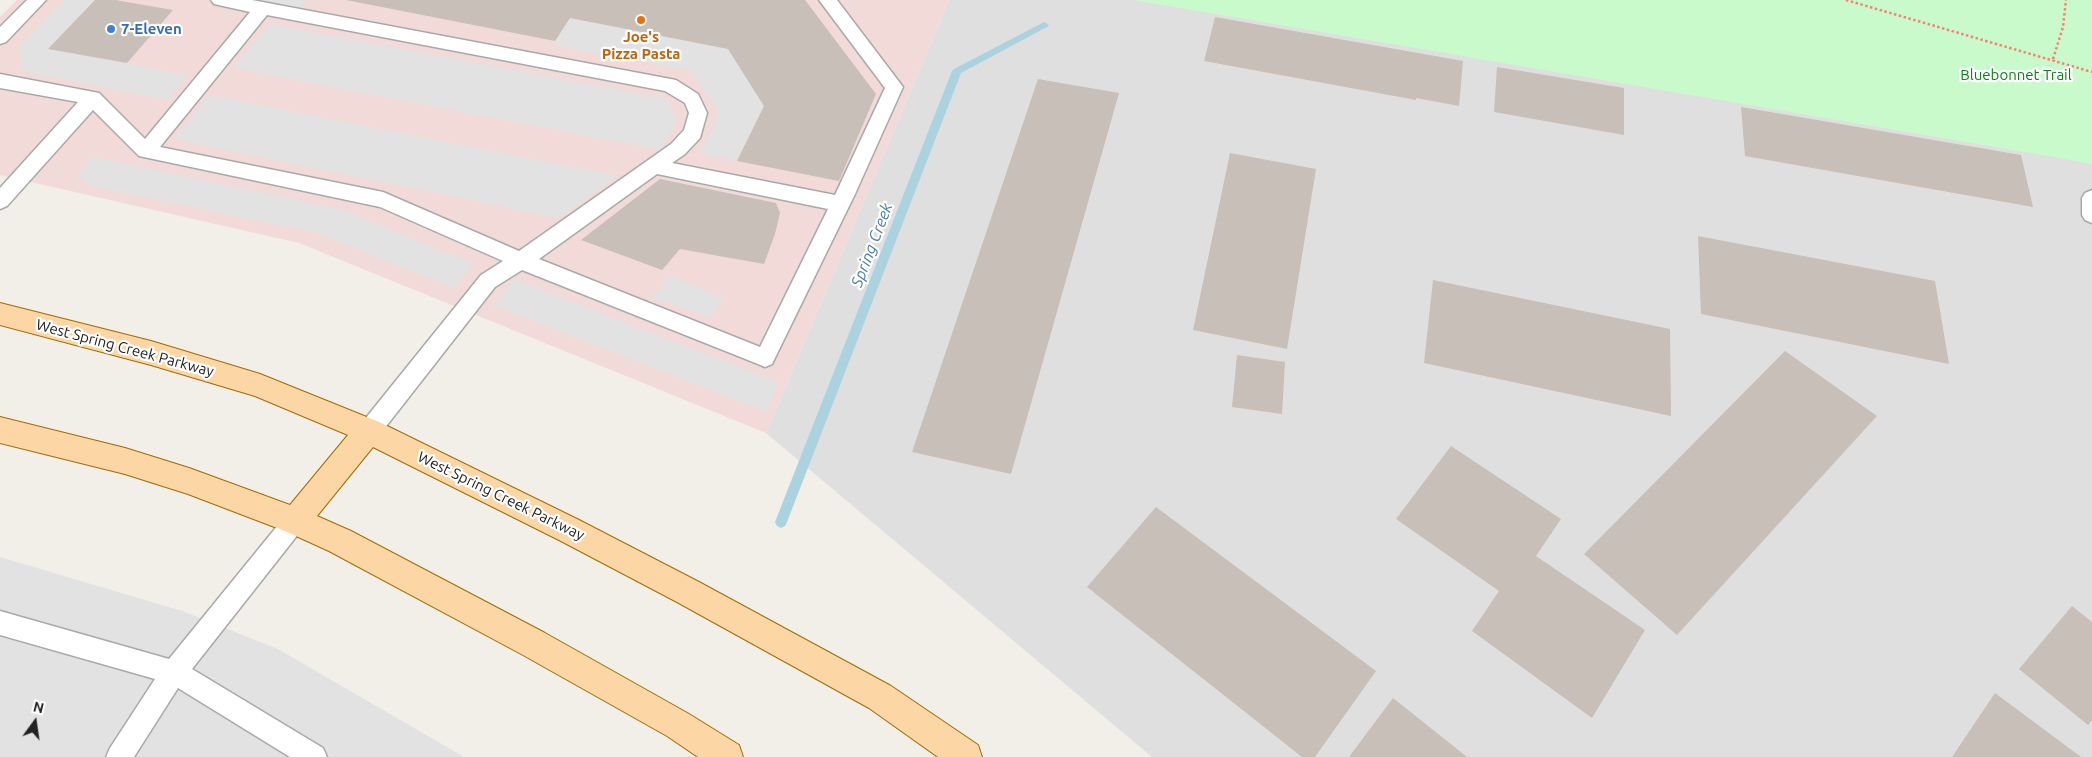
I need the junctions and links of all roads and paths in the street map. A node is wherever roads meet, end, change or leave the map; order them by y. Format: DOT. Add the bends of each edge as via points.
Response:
graph roads {
  1 [pos="37,0"];
  2 [pos="220,0"];
  3 [pos="828,0"];
  4 [pos="1846,0"];
  5 [pos="2066,0"];
  6 [pos="263,8"];
  7 [pos="0,38"];
  8 [pos="2053,59"];
  9 [pos="2092,72"];
  10 [pos="0,81"];
  11 [pos="93,98"];
  12 [pos="146,151"];
  13 [pos="656,167"];
  14 [pos="2092,198"];
  15 [pos="0,202"];
  16 [pos="840,204"];
  17 [pos="2092,215"];
  18 [pos="520,260"];
  19 [pos="0,314"];
  20 [pos="0,430"];
  21 [pos="369,431"];
  22 [pos="295,521"];
  23 [pos="0,623"];
  24 [pos="174,672"];
  25 [pos="119,757"];
  26 [pos="314,757"];
  27 [pos="728,757"];
  28 [pos="966,757"];
  1 -- 7 [label="lane"];
  2 -- 6 [label="lane"];
  3 -- 16 [label="lane" via="894,87"];
  4 -- 8 [label="path"];
  5 -- 8 [label="path" via="2063,27"];
  6 -- 12 [label="lane"];
  6 -- 13 [label="lane" via="670,85 692,99 698,113 693,134"];
  8 -- 9 [label="path"];
  10 -- 11 [label="lane"];
  11 -- 12 [label="lane"];
  11 -- 15 [label="lane"];
  12 -- 18 [label="lane" via="383,200"];
  13 -- 16 [label="lane"];
  13 -- 18 [label="lane"];
  14 -- 17 [label="lane"];
  16 -- 18 [label="lane" via="765,358"];
  18 -- 21 [label="lane" via="488,281"];
  19 -- 21 [label="main road, West Spring Creek Parkway" via="151,353 260,386"];
  20 -- 22 [label="main road" via="125,461"];
  21 -- 22 [label="main road"];
  21 -- 28 [label="main road, West Spring Creek Parkway" via="569,530 880,696"];
  22 -- 24 [label="lane"];
  22 -- 27 [label="main road" via="340,541 534,644"];
  23 -- 24 [label="lane"];
  24 -- 25 [label="lane"];
  24 -- 26 [label="lane"];
}
